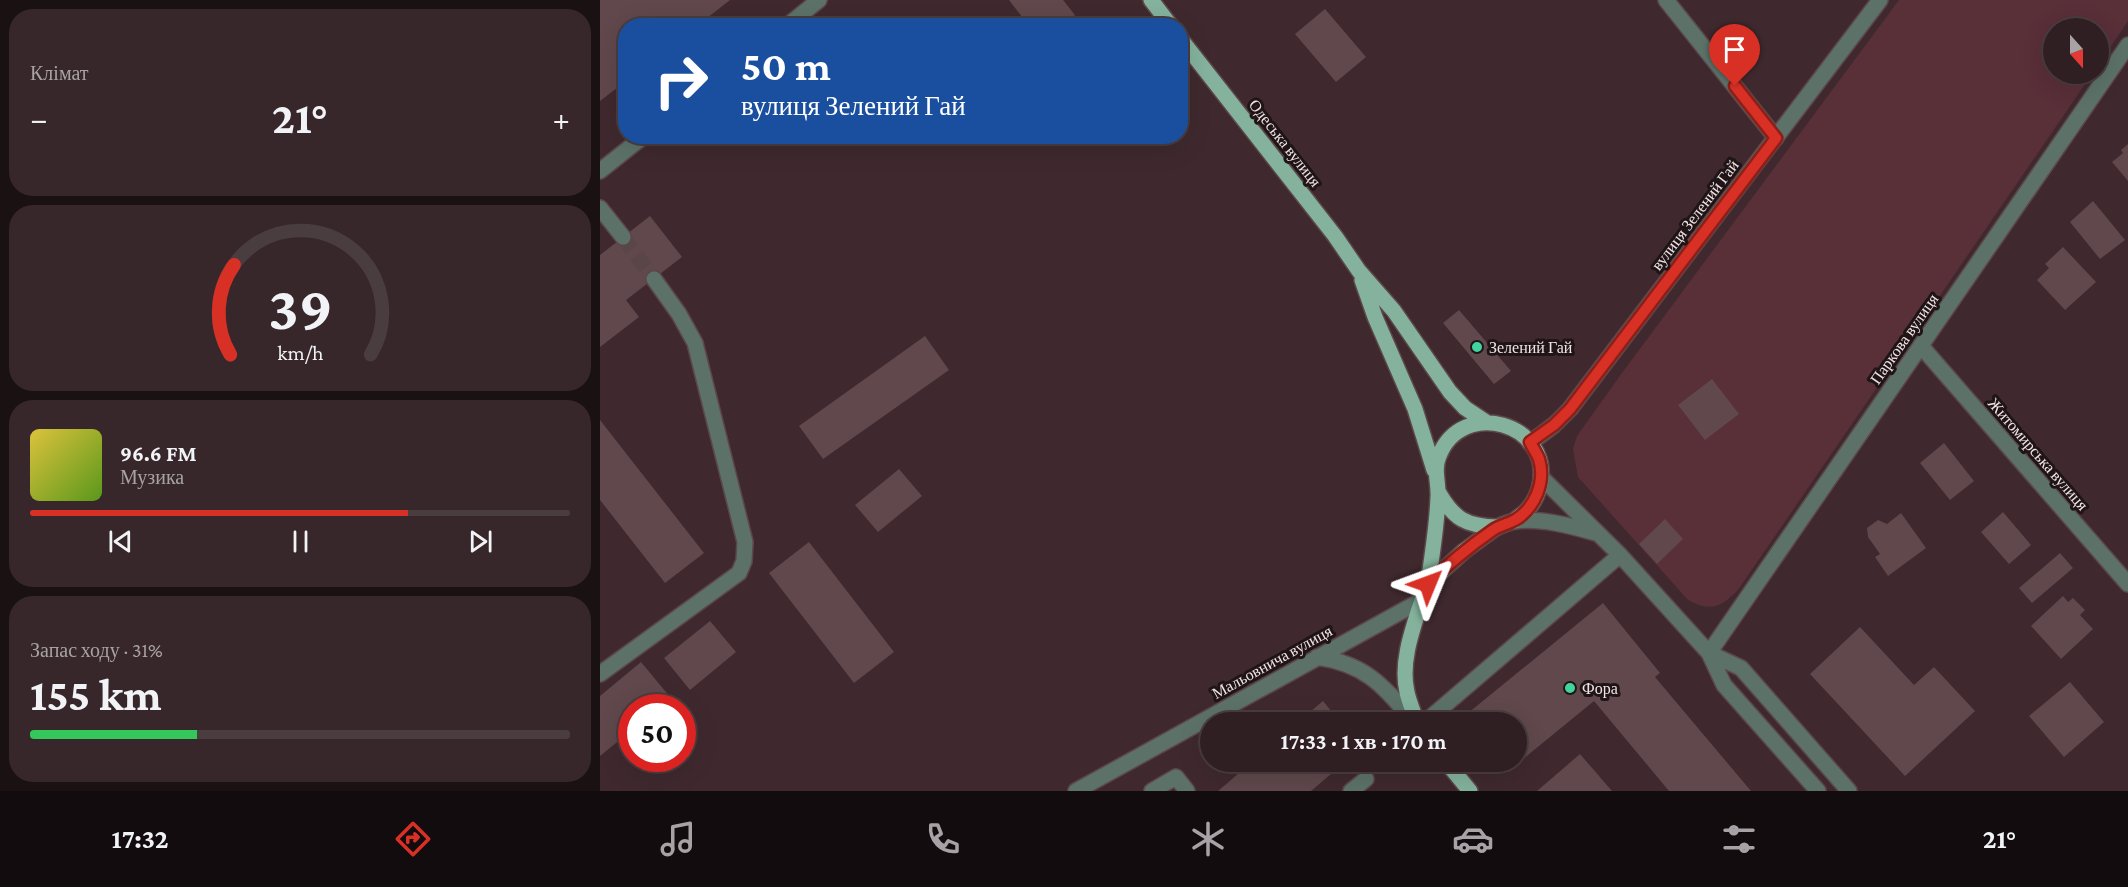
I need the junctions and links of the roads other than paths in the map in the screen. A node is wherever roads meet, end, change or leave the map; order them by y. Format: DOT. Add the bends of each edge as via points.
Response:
graph roads {
  1 [pos="819,0"];
  2 [pos="1151,0"];
  3 [pos="1666,0"];
  4 [pos="1880,0"];
  5 [pos="797,18"];
  6 [pos="1165,18"];
  7 [pos="2128,45"];
  8 [pos="1188,48"];
  9 [pos="1776,138"];
  10 [pos="634,144"];
  11 [pos="600,171"];
  12 [pos="600,208"];
  13 [pos="623,237"];
  14 [pos="1359,271"];
  15 [pos="654,279"];
  16 [pos="1921,346"];
  17 [pos="1486,422"];
  18 [pos="1530,442"];
  19 [pos="1435,475"];
  20 [pos="1541,477"];
  21 [pos="1439,493"];
  22 [pos="1514,521"];
  23 [pos="1497,527"];
  24 [pos="1598,533"];
  25 [pos="1620,555"];
  26 [pos="1428,584"];
  27 [pos="2128,584"];
  28 [pos="1422,600"];
  29 [pos="1709,652"];
  30 [pos="1317,657"];
  31 [pos="600,674"];
  32 [pos="1406,712"];
  33 [pos="1413,712"];
  34 [pos="1438,712"];
  35 [pos="1454,772"];
  36 [pos="1366,779"];
  37 [pos="1076,791"];
  38 [pos="1152,791"];
  39 [pos="1187,791"];
  40 [pos="1351,791"];
  41 [pos="1470,791"];
  42 [pos="1818,791"];
  43 [pos="1850,791"];
  1 -- 5 [label="street"];
  2 -- 6 [label="main road"];
  3 -- 9 [label="street"];
  4 -- 9 [label="street, вулиця Зелений Гай"];
  7 -- 16 [label="street, Паркова вулиця"];
  8 -- 14 [label="main road, Одеська вулиця"];
  9 -- 18 [label="street, вулиця Зелений Гай" via="1570,409"];
  10 -- 11 [label="street"];
  12 -- 13 [label="street"];
  14 -- 17 [label="main road, Одеська вулиця" via="1394,311 1450,392"];
  14 -- 19 [label="main road, Одеська вулиця" via="1415,409"];
  15 -- 31 [label="street" via="695,343 745,542 744,561 739,573"];
  16 -- 27 [label="street, Житомирська вулиця"];
  16 -- 29 [label="street, Паркова вулиця"];
  17 -- 18 [label="main road" via="1504,424"];
  17 -- 19 [label="main road" via="1468,426 1447,441 1438,457"];
  18 -- 20 [label="main road" via="1539,459"];
  19 -- 21 [label="main road"];
  20 -- 22 [label="main road" via="1537,495"];
  20 -- 24 [label="street"];
  21 -- 23 [label="main road" via="1448,509 1461,520 1478,527"];
  21 -- 26 [label="main road"];
  22 -- 23 [label="street"];
  22 -- 24 [label="street" via="1568,525"];
  23 -- 26 [label="main road"];
  24 -- 25 [label="street"];
  25 -- 29 [label="street"];
  25 -- 34 [label="street"];
  26 -- 28 [label="street"];
  28 -- 30 [label="street, Мальовнича вулиця"];
  28 -- 33 [label="main road" via="1405,671"];
  29 -- 42 [label="street" via="1724,685"];
  29 -- 43 [label="street" via="1741,668"];
  30 -- 32 [label="street" via="1357,668 1384,687"];
  30 -- 37 [label="street, Мальовнича вулиця"];
  35 -- 41 [label="main road"];
  36 -- 40 [label="street"];
  38 -- 39 [label="street" via="1176,777"];
}
